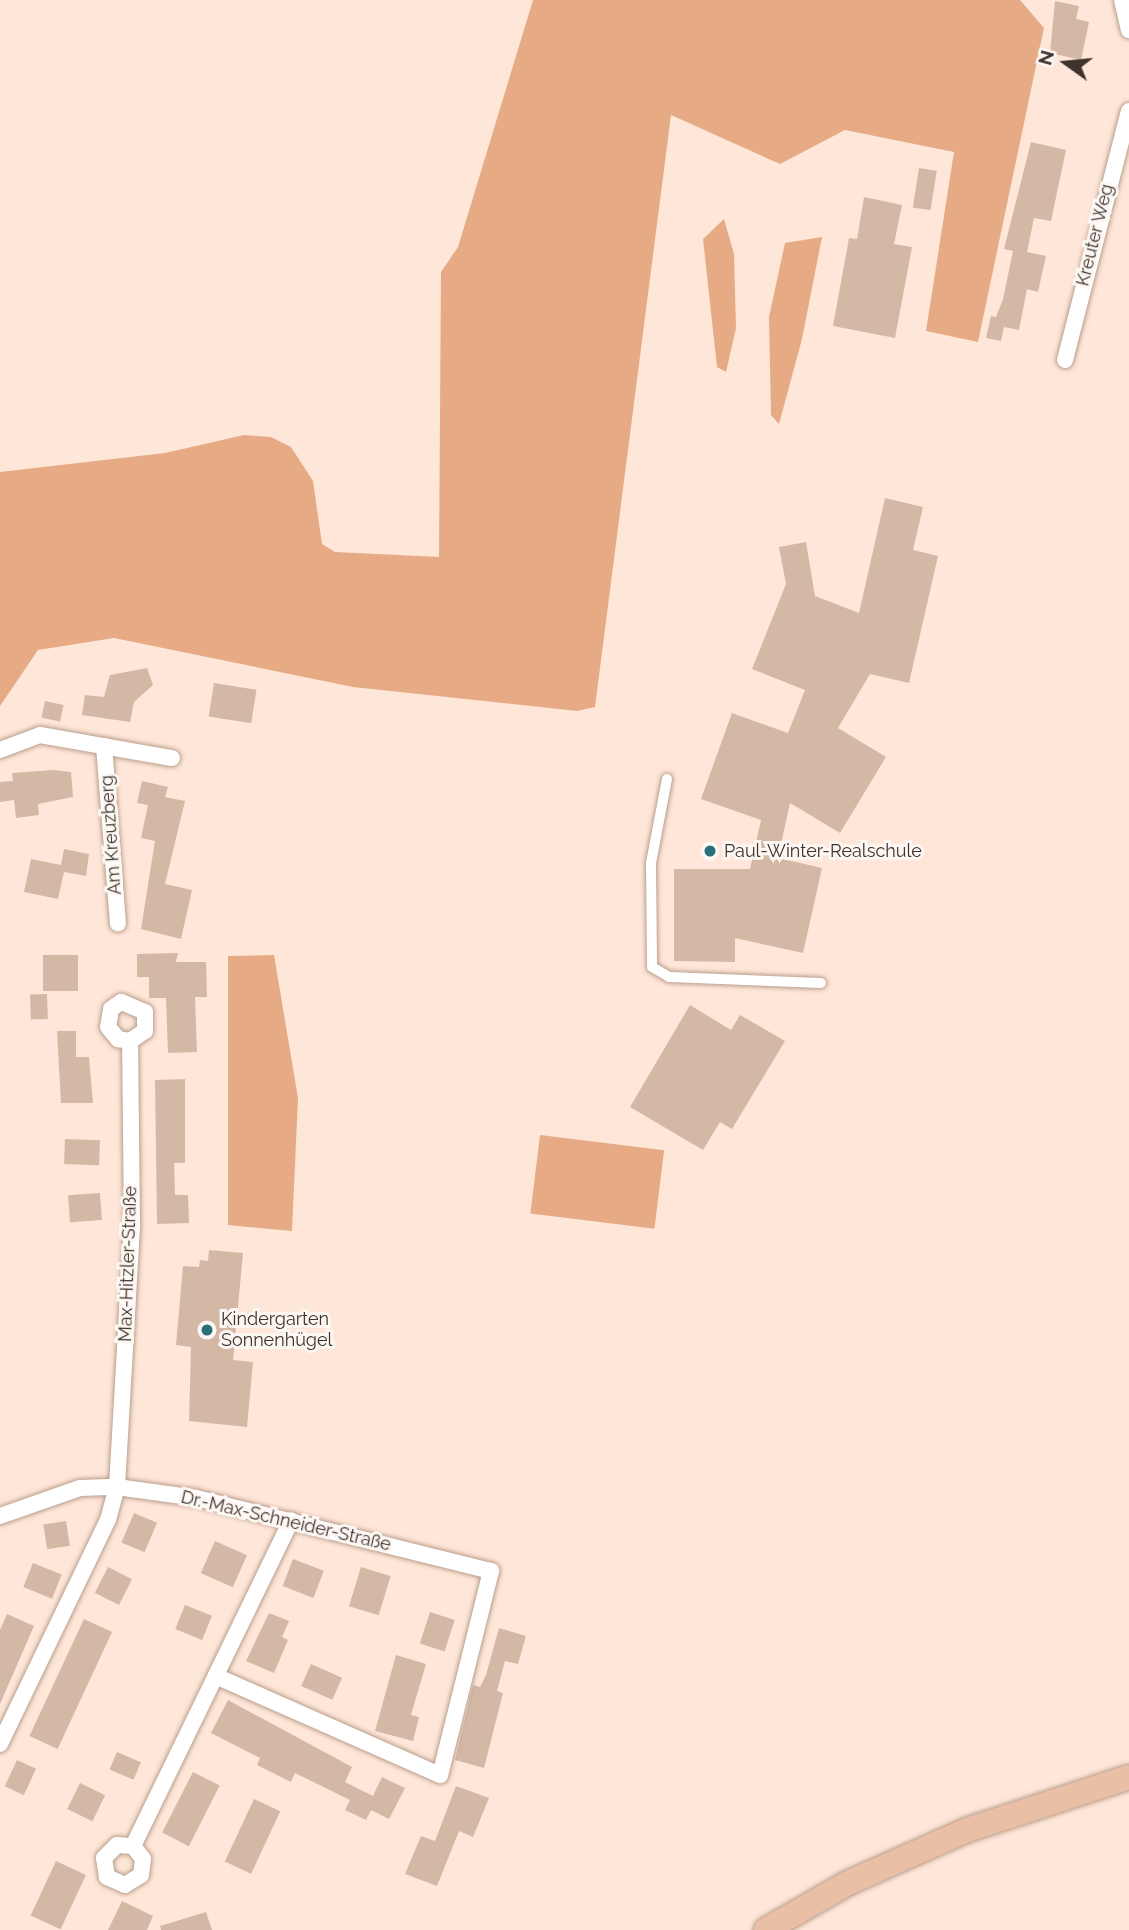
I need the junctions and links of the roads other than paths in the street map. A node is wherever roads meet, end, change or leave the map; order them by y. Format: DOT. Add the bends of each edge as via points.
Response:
graph roads {
  1 [pos="1122,0"];
  2 [pos="1129,30"];
  3 [pos="1129,111"];
  4 [pos="1065,360"];
  5 [pos="104,746"];
  6 [pos="0,750"];
  7 [pos="173,758"];
  8 [pos="667,779"];
  9 [pos="118,923"];
  10 [pos="821,983"];
  11 [pos="130,1041"];
  12 [pos="117,1487"];
  13 [pos="0,1516"];
  14 [pos="290,1520"];
  15 [pos="216,1676"];
  16 [pos="0,1744"];
  17 [pos="1129,1777"];
  18 [pos="133,1846"];
  19 [pos="766,1930"];
  1 -- 2 [label="street"];
  3 -- 4 [label="street, Kreuter Weg"];
  5 -- 6 [label="street, Am Kreuzberg" via="40,735"];
  5 -- 7 [label="street, Am Kreuzberg"];
  5 -- 9 [label="street, Am Kreuzberg"];
  8 -- 10 [label="street" via="651,863 652,967 669,977"];
  11 -- 12 [label="street, Max-Hitzler-Straße" via="132,1225"];
  12 -- 13 [label="street, Dr.-Max-Schneider-Straße" via="80,1488"];
  12 -- 14 [label="street, Dr.-Max-Schneider-Straße" via="197,1497"];
  12 -- 16 [label="street, Max-Hitzler-Straße" via="108,1520"];
  14 -- 15 [label="street"];
  14 -- 15 [label="street, Dr.-Max-Schneider-Straße" via="491,1570 440,1775"];
  15 -- 18 [label="street"];
  17 -- 19 [label="main road" via="967,1830 848,1883"];
}
